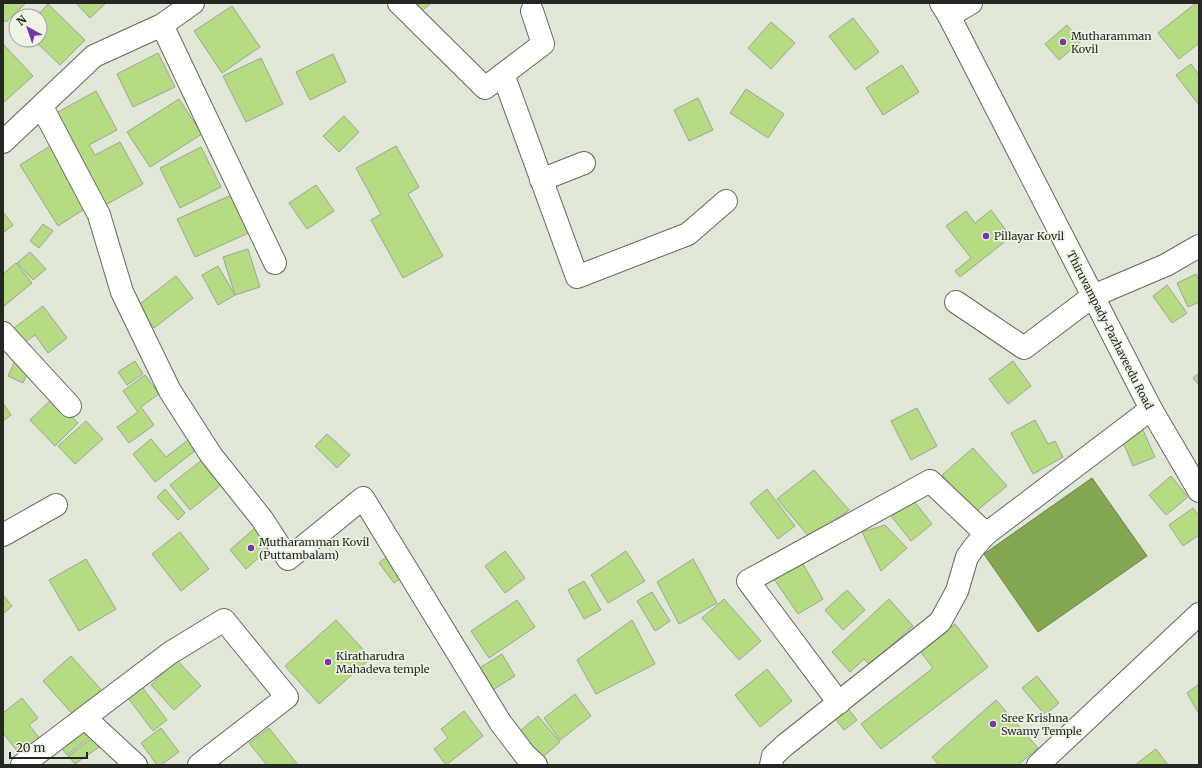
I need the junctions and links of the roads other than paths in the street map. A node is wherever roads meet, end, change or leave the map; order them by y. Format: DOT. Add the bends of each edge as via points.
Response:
graph roads {
  1 [pos="399,3"];
  2 [pos="971,3"];
  3 [pos="186,5"];
  4 [pos="945,10"];
  5 [pos="532,11"];
  6 [pos="162,25"];
  7 [pos="503,74"];
  8 [pos="42,107"];
  9 [pos="3,142"];
  10 [pos="584,163"];
  11 [pos="541,180"];
  12 [pos="726,201"];
  13 [pos="1199,246"];
  14 [pos="275,263"];
  15 [pos="1093,296"];
  16 [pos="956,302"];
  17 [pos="3,332"];
  18 [pos="70,406"];
  19 [pos="1151,409"];
  20 [pos="1199,491"];
  21 [pos="56,505"];
  22 [pos="986,534"];
  23 [pos="3,535"];
  24 [pos="1199,614"];
  25 [pos="839,702"];
  26 [pos="85,718"];
  27 [pos="22,765"];
  28 [pos="136,765"];
  29 [pos="199,765"];
  30 [pos="536,765"];
  31 [pos="771,765"];
  32 [pos="1038,765"];
  1 -- 7 [label="street" via="485,88"];
  2 -- 4 [label="street"];
  3 -- 6 [label="street"];
  4 -- 15 [label="street, Thiruvampady-Pazhaveedu Road"];
  5 -- 7 [label="street" via="543,44"];
  6 -- 8 [label="street" via="94,56"];
  6 -- 14 [label="street"];
  7 -- 11 [label="street"];
  8 -- 9 [label="street"];
  8 -- 30 [label="street" via="99,215 122,292 170,391 211,455 262,519 288,559 363,498 500,722 525,755"];
  10 -- 11 [label="street"];
  11 -- 12 [label="street" via="577,277 688,234"];
  13 -- 15 [label="street" via="1166,265"];
  15 -- 16 [label="street" via="1024,348"];
  15 -- 19 [label="street, Thiruvampady-Pazhaveedu Road"];
  17 -- 18 [label="street"];
  19 -- 20 [label="street, Thiruvampady-Pazhaveedu Road"];
  19 -- 22 [label="street"];
  21 -- 23 [label="street"];
  22 -- 25 [label="street" via="967,558 957,591 940,622"];
  22 -- 25 [label="street" via="930,481 748,581"];
  24 -- 32 [label="street"];
  25 -- 31 [label="street" via="784,745 773,756"];
  26 -- 27 [label="street"];
  26 -- 28 [label="street"];
  26 -- 29 [label="street" via="170,653 224,620 287,697"];
}
